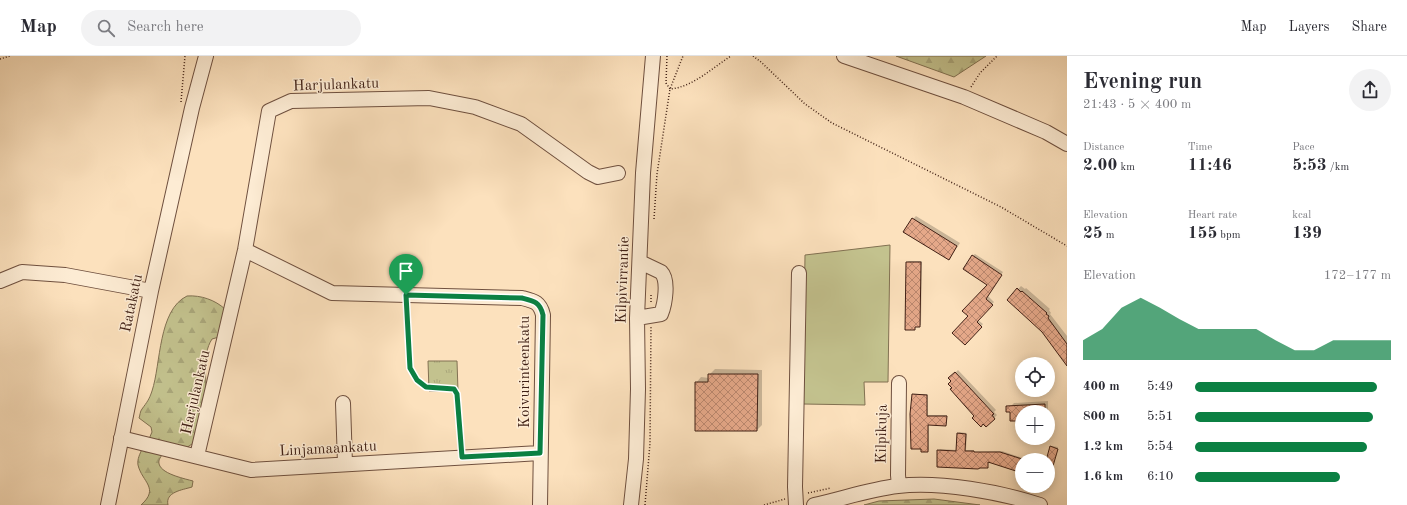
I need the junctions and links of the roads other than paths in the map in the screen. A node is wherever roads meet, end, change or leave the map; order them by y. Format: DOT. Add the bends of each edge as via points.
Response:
graph roads {
  1 [pos="196,56"];
  2 [pos="206,56"];
  3 [pos="653,56"];
  4 [pos="844,56"];
  5 [pos="186,107"];
  6 [pos="1067,144"];
  7 [pos="618,174"];
  8 [pos="245,250"];
  9 [pos="640,262"];
  10 [pos="799,273"];
  11 [pos="0,281"];
  12 [pos="151,290"];
  13 [pos="637,318"];
  14 [pos="899,383"];
  15 [pos="343,403"];
  16 [pos="121,438"];
  17 [pos="540,453"];
  18 [pos="197,456"];
  19 [pos="345,464"];
  20 [pos="899,486"];
  21 [pos="108,505"];
  22 [pos="540,505"];
  23 [pos="631,505"];
  24 [pos="796,505"];
  25 [pos="814,505"];
  26 [pos="1040,505"];
  1 -- 5 [label="street, Ratakatu"];
  2 -- 5 [label="street, Ratakatu"];
  3 -- 9 [label="street, Kilpivirrantie" via="643,173"];
  4 -- 6 [label="street" via="964,97 1046,132"];
  5 -- 12 [label="street, Ratakatu"];
  7 -- 8 [label="street, Harjulankatu" via="598,177 521,124 476,107 429,98 291,101 269,111"];
  8 -- 17 [label="street, Koivurinteenkatu" via="332,293 522,298 534,301 541,307 543,315"];
  8 -- 18 [label="street, Harjulankatu"];
  9 -- 13 [label="street, Kilpivirrantie"];
  9 -- 13 [label="street" via="661,272 666,282 661,314"];
  10 -- 24 [label="street"];
  11 -- 12 [label="street" via="22,272 66,275"];
  12 -- 16 [label="street, Ratakatu"];
  13 -- 23 [label="street, Kilpivirrantie" via="636,459"];
  14 -- 20 [label="street, Kilpikuja"];
  15 -- 19 [label="street"];
  16 -- 18 [label="street, Linjamaankatu"];
  16 -- 21 [label="street, Ratakatu"];
  17 -- 19 [label="street, Linjamaankatu"];
  17 -- 22 [label="street, Koivurinteenkatu"];
  18 -- 19 [label="street, Linjamaankatu" via="251,470"];
  20 -- 25 [label="street"];
  20 -- 26 [label="street" via="960,488 1012,497"];
}
